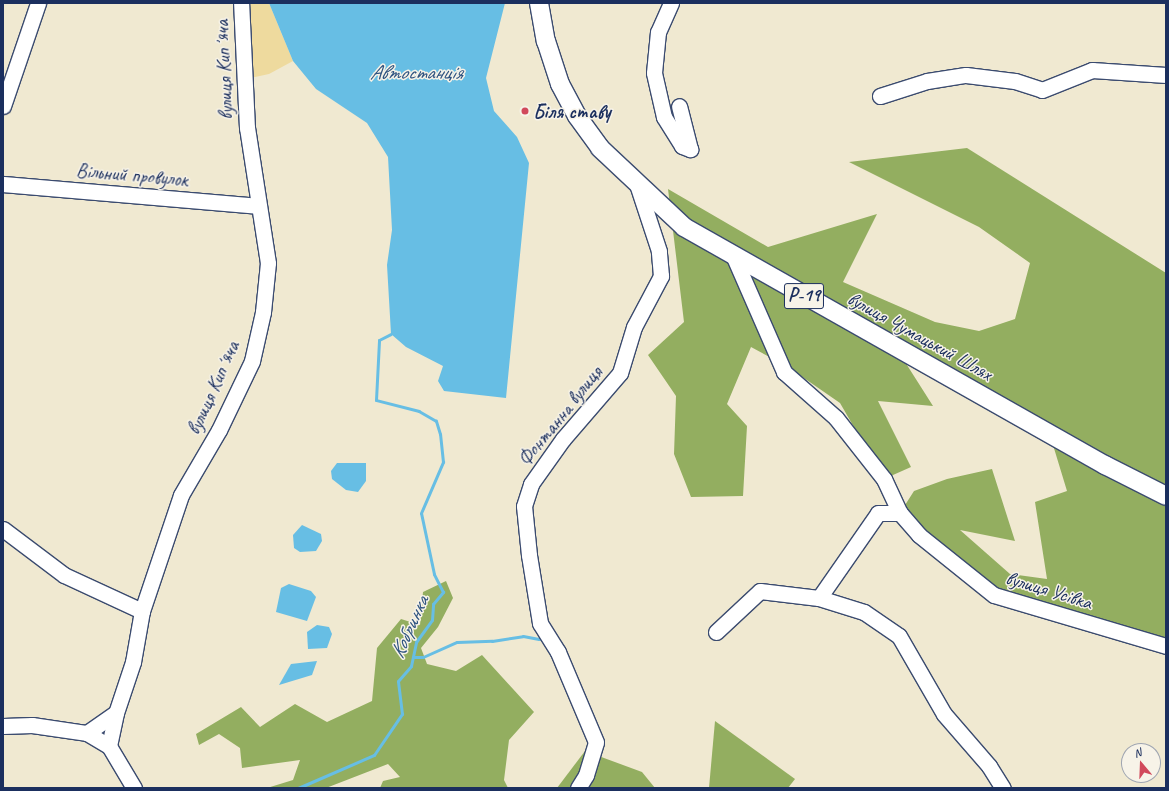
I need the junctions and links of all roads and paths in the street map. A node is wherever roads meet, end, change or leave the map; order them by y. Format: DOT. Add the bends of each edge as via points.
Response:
graph roads {
  1 [pos="38,3"];
  2 [pos="241,3"];
  3 [pos="538,3"];
  4 [pos="671,3"];
  5 [pos="1166,75"];
  6 [pos="880,96"];
  7 [pos="3,106"];
  8 [pos="679,106"];
  9 [pos="3,184"];
  10 [pos="637,184"];
  11 [pos="258,206"];
  12 [pos="733,255"];
  13 [pos="1166,496"];
  14 [pos="900,513"];
  15 [pos="3,529"];
  16 [pos="819,598"];
  17 [pos="142,612"];
  18 [pos="716,632"];
  19 [pos="1166,646"];
  20 [pos="116,713"];
  21 [pos="3,726"];
  22 [pos="87,733"];
  23 [pos="109,746"];
  24 [pos="134,788"];
  25 [pos="578,788"];
  26 [pos="1003,788"];
  1 -- 7 [label="street"];
  2 -- 11 [label="street, вулиця Кипʼяча" via="247,128"];
  3 -- 10 [label="main road, вулиця Чумацький Шлях / Р-19" via="546,41 560,84 577,116 600,148"];
  4 -- 8 [label="street" via="658,32 654,73 664,117 682,146 690,149"];
  5 -- 6 [label="street" via="1092,70 1042,90 1015,81 966,75 927,81"];
  9 -- 11 [label="street, Вільний провулок"];
  10 -- 12 [label="main road, вулиця Чумацький Шлях / Р-19" via="684,227"];
  10 -- 25 [label="street, Фонтанна вулиця" via="659,251 661,276 634,327 620,373 564,439 532,484 524,506 528,555 540,623 558,652 596,742 586,775"];
  11 -- 17 [label="street, вулиця Кипʼяча" via="268,263 263,312 252,362 219,430 181,495"];
  12 -- 13 [label="main road, вулиця Чумацький Шлях / Р-19" via="1105,465"];
  12 -- 14 [label="street, вулиця Усівка" via="784,372 836,418 884,479"];
  14 -- 16 [label="street" via="878,513"];
  14 -- 19 [label="street, вулиця Усівка" via="919,535 994,594"];
  15 -- 17 [label="street" via="64,575"];
  16 -- 18 [label="street" via="760,591"];
  16 -- 26 [label="street" via="864,612 899,636 944,714 989,766"];
  17 -- 20 [label="street, вулиця Кипʼяча" via="133,662"];
  20 -- 22 [label="street"];
  20 -- 23 [label="street, вулиця Кипʼяча"];
  21 -- 22 [label="street" via="32,725"];
  22 -- 23 [label="street"];
  23 -- 24 [label="street"];
}
